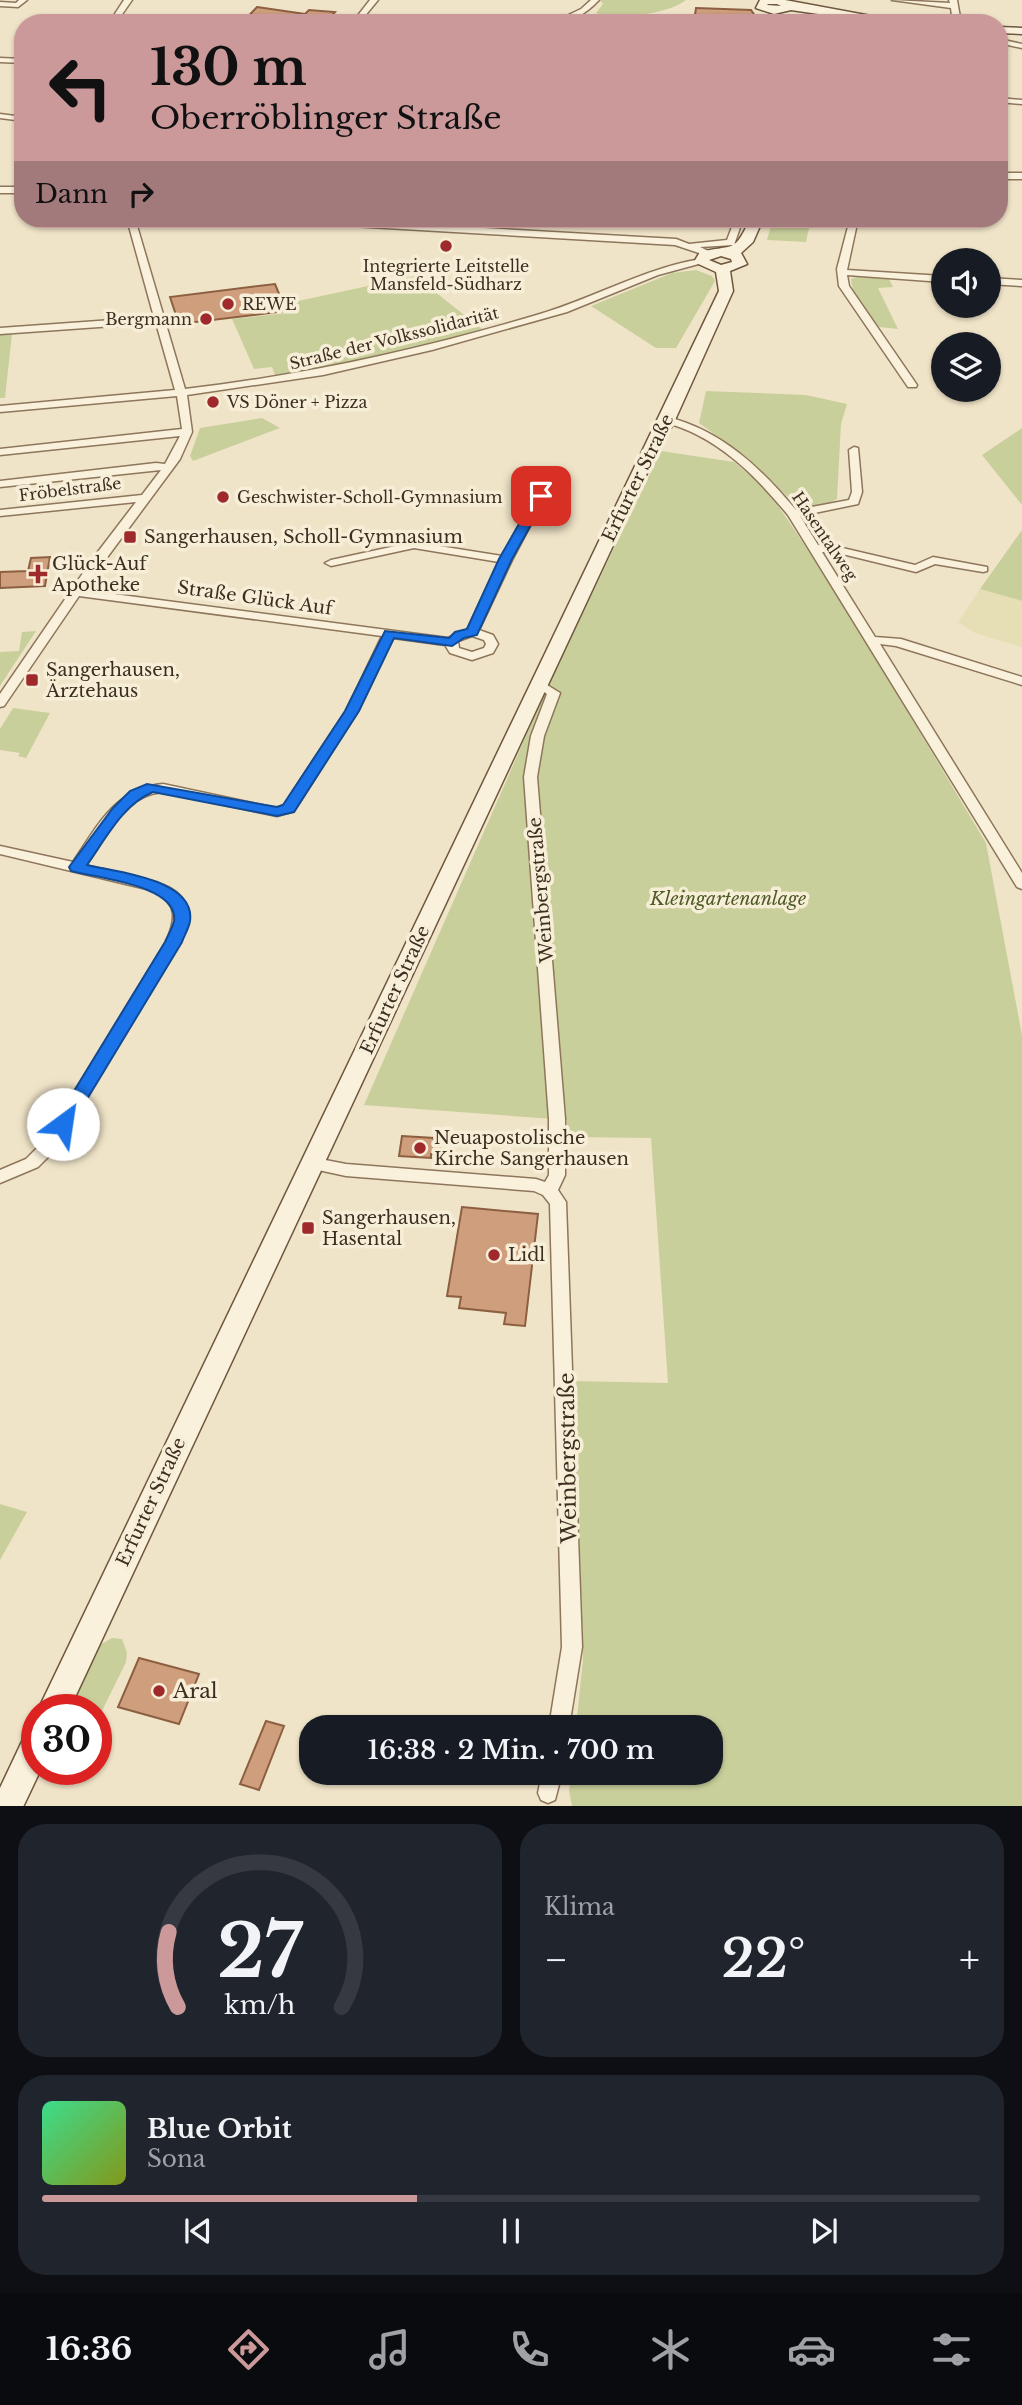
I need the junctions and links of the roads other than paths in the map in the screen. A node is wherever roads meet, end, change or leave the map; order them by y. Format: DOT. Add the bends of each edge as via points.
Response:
graph roads {
  1 [pos="23,0"];
  2 [pos="374,0"];
  3 [pos="594,0"];
  4 [pos="896,0"];
  5 [pos="764,1"];
  6 [pos="953,3"];
  7 [pos="0,4"];
  8 [pos="789,6"];
  9 [pos="774,10"];
  10 [pos="362,14"];
  11 [pos="577,14"];
  12 [pos="775,14"];
  13 [pos="843,14"];
  14 [pos="133,228"];
  15 [pos="437,228"];
  16 [pos="736,228"];
  17 [pos="751,228"];
  18 [pos="852,228"];
  19 [pos="691,246"];
  20 [pos="731,254"];
  21 [pos="704,258"];
  22 [pos="723,270"];
  23 [pos="842,272"];
  24 [pos="931,278"];
  25 [pos="1001,281"];
  26 [pos="1022,282"];
  27 [pos="158,320"];
  28 [pos="0,331"];
  29 [pos="912,385"];
  30 [pos="181,394"];
  31 [pos="0,409"];
  32 [pos="667,420"];
  33 [pos="187,432"];
  34 [pos="854,450"];
  35 [pos="0,452"];
  36 [pos="169,468"];
  37 [pos="552,475"];
  38 [pos="0,484"];
  39 [pos="144,498"];
  40 [pos="0,513"];
  41 [pos="793,514"];
  42 [pos="816,548"];
  43 [pos="506,559"];
  44 [pos="331,563"];
  45 [pos="982,569"];
  46 [pos="75,592"];
  47 [pos="472,632"];
  48 [pos="389,634"];
  49 [pos="873,640"];
  50 [pos="452,642"];
  51 [pos="1022,681"];
  52 [pos="539,684"];
  53 [pos="0,703"];
  54 [pos="0,850"];
  55 [pos="77,867"];
  56 [pos="1022,884"];
  57 [pos="315,1164"];
  58 [pos="0,1177"];
  59 [pos="549,1191"];
  60 [pos="61,1694"];
  61 [pos="561,1715"];
  62 [pos="21,1778"];
  63 [pos="7,1806"];
  1 -- 7 [label="street" via="18,5"];
  2 -- 10 [label="street"];
  3 -- 11 [label="street"];
  4 -- 6 [label="street"];
  5 -- 8 [label="main road" via="782,1"];
  5 -- 9 [label="main road" via="760,6"];
  8 -- 9 [label="main road"];
  8 -- 13 [label="main road"];
  9 -- 12 [label="main road"];
  14 -- 27 [label="street"];
  15 -- 19 [label="street"];
  16 -- 19 [label="street" via="731,243"];
  17 -- 20 [label="main road" via="746,242"];
  18 -- 23 [label="street"];
  19 -- 21 [label="street"];
  20 -- 21 [label="main road"];
  20 -- 22 [label="main road" via="740,258 740,263"];
  21 -- 22 [label="main road"];
  21 -- 30 [label="street, Straße der Volkssolidarität" via="528,321 397,357 304,378"];
  22 -- 32 [label="main road, Erfurter Straße" via="726,291"];
  23 -- 24 [label="street"];
  23 -- 29 [label="street" via="844,286"];
  25 -- 26 [label="street"];
  27 -- 28 [label="street"];
  27 -- 30 [label="street"];
  30 -- 31 [label="street, Straße der Volkssolidarität"];
  30 -- 33 [label="street"];
  32 -- 41 [label="street, Hasentalweg" via="689,424 708,436 764,481"];
  32 -- 52 [label="main road, Erfurter Straße"];
  33 -- 35 [label="street"];
  33 -- 36 [label="street"];
  34 -- 41 [label="street" via="854,502"];
  36 -- 38 [label="street"];
  36 -- 39 [label="street"];
  37 -- 43 [label="street"];
  39 -- 40 [label="street, Fröbelstraße"];
  39 -- 46 [label="street"];
  41 -- 42 [label="street, Hasentalweg"];
  42 -- 45 [label="street" via="916,569 933,560"];
  42 -- 49 [label="street, Hasentalweg"];
  43 -- 44 [label="street" via="414,545"];
  43 -- 47 [label="street"];
  46 -- 48 [label="street, Straße Glück Auf"];
  46 -- 53 [label="street"];
  47 -- 50 [label="street"];
  47 -- 50 [label="street, Straße Glück Auf" via="489,638 489,650 462,654 452,648"];
  48 -- 50 [label="street, Straße Glück Auf"];
  48 -- 55 [label="street" via="352,711 295,801 283,811 162,788 145,789 126,802"];
  49 -- 51 [label="street" via="897,642"];
  49 -- 56 [label="street, Hasentalweg"];
  52 -- 57 [label="main road, Erfurter Straße"];
  52 -- 59 [label="street, Weinbergstraße" via="554,693 528,777 557,1118 556,1175"];
  54 -- 55 [label="street"];
  55 -- 58 [label="street" via="163,888 180,903 182,923 50,1145 32,1163"];
  57 -- 59 [label="street" via="528,1184"];
  57 -- 60 [label="main road, Erfurter Straße" via="256,1278"];
  59 -- 61 [label="street, Weinbergstraße" via="560,1209 572,1634"];
  62 -- 63 [label="main road"];
}
